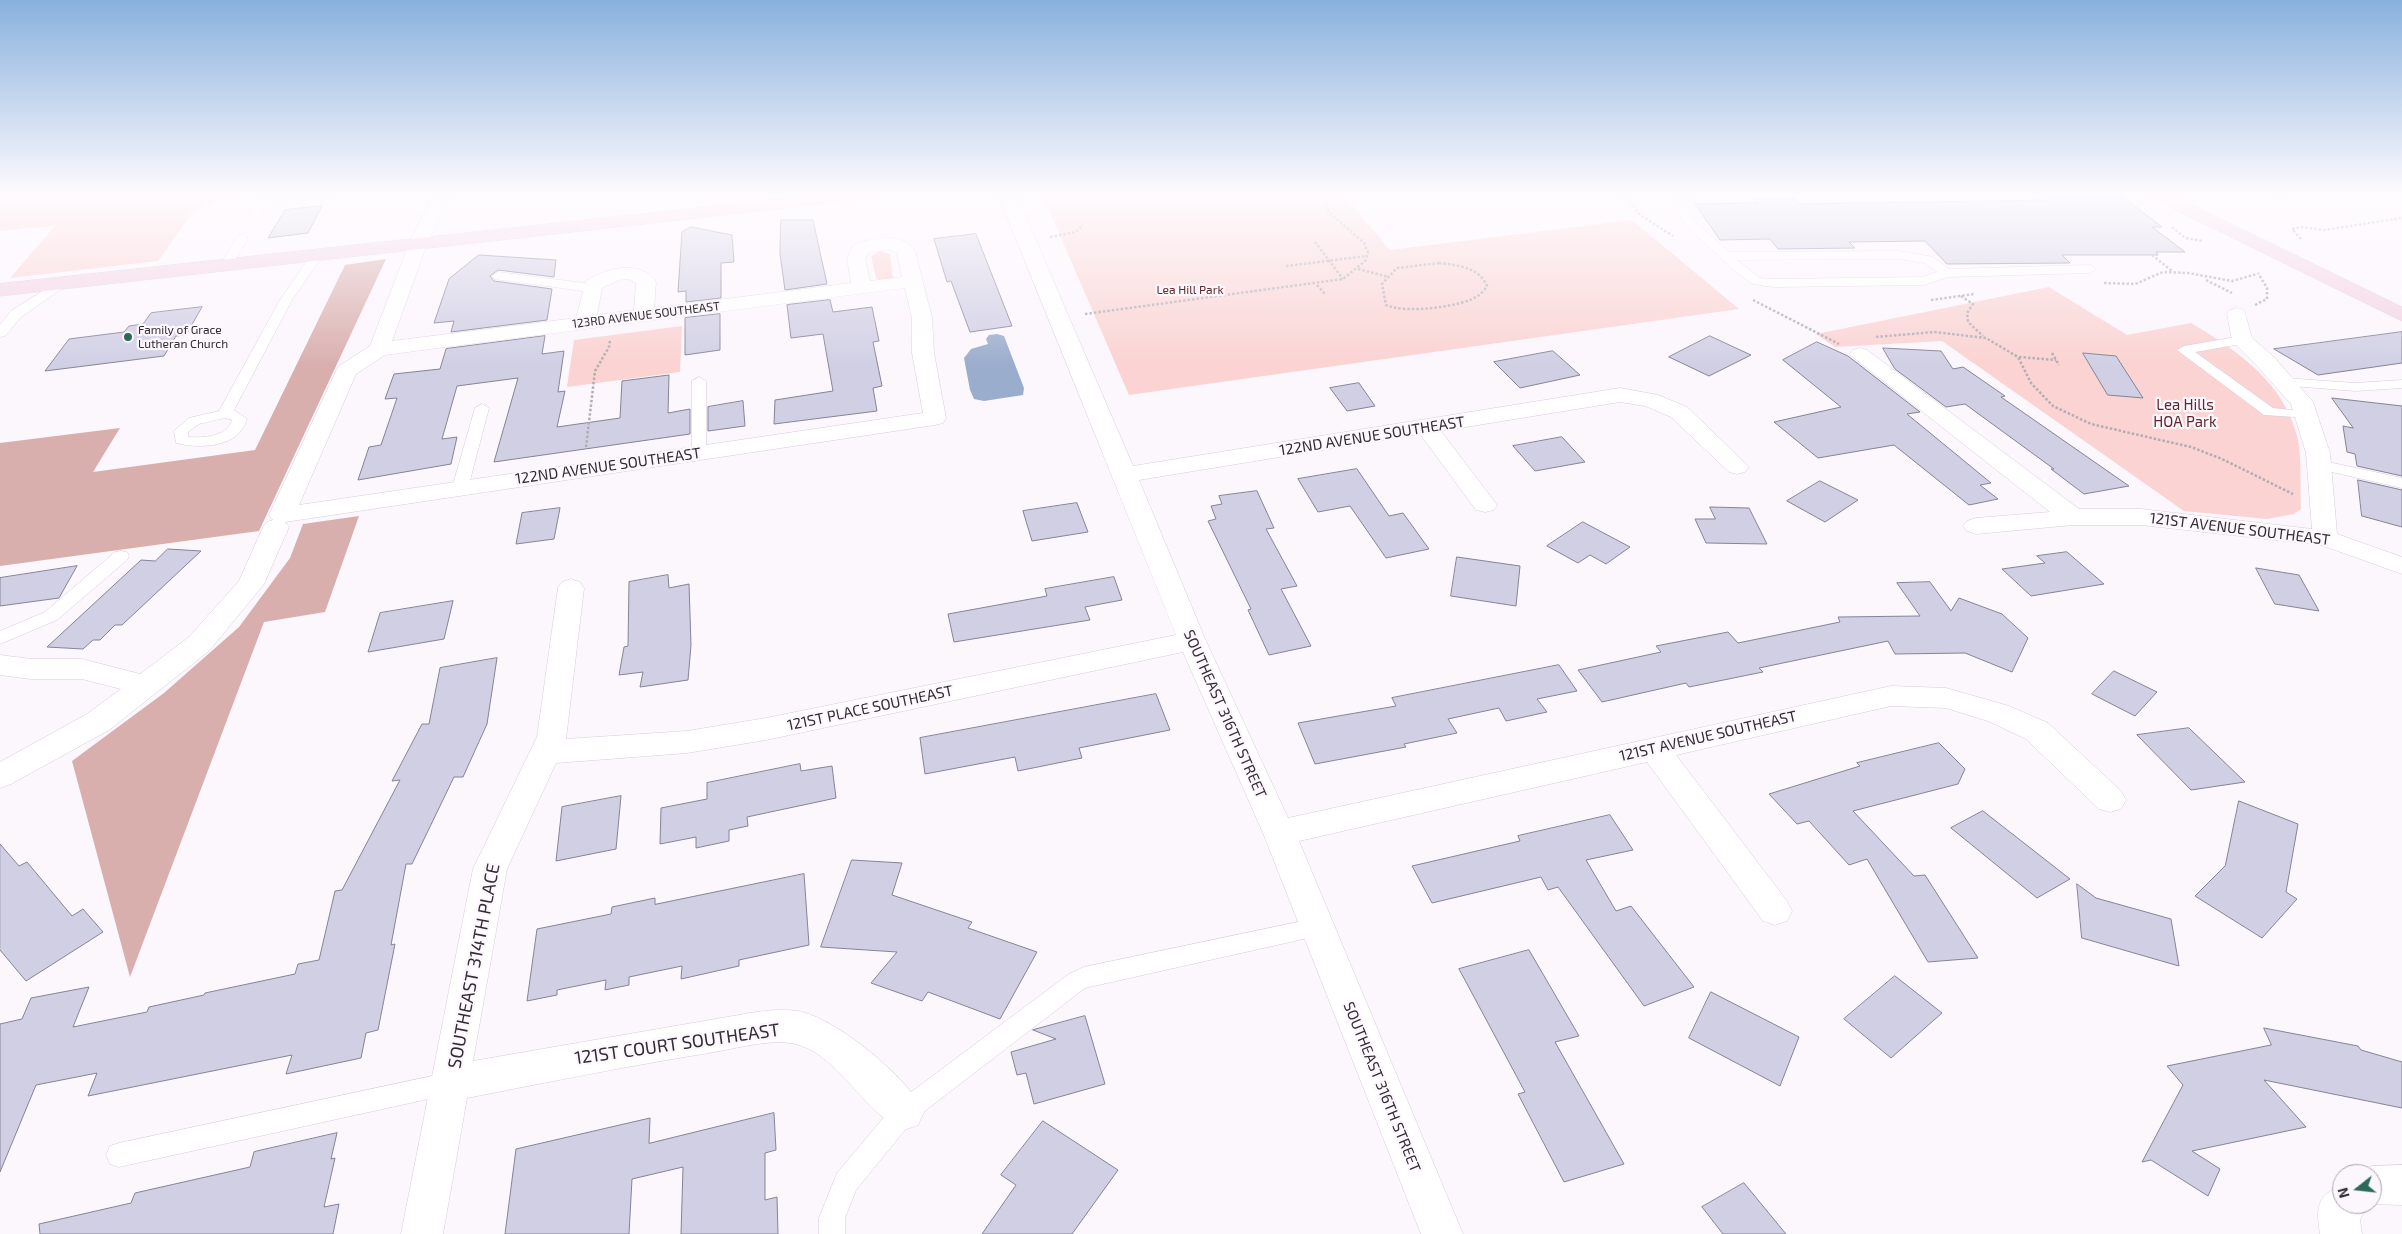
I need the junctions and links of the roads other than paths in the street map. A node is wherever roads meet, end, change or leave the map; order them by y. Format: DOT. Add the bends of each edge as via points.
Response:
graph roads {
  1 [pos="234,252"];
  2 [pos="348,252"];
  3 [pos="415,252"];
  4 [pos="860,252"];
  5 [pos="906,252"];
  6 [pos="1031,252"];
  7 [pos="1720,252"];
  8 [pos="2274,252"];
  9 [pos="2298,252"];
  10 [pos="317,255"];
  11 [pos="1725,256"];
  12 [pos="226,265"];
  13 [pos="2090,269"];
  14 [pos="1946,272"];
  15 [pos="498,276"];
  16 [pos="914,281"];
  17 [pos="60,284"];
  18 [pos="591,288"];
  19 [pos="861,288"];
  20 [pos="0,290"];
  21 [pos="2402,302"];
  22 [pos="2246,310"];
  23 [pos="644,315"];
  24 [pos="2402,315"];
  25 [pos="585,323"];
  26 [pos="0,333"];
  27 [pos="2242,340"];
  28 [pos="379,349"];
  29 [pos="1860,354"];
  30 [pos="699,381"];
  31 [pos="2284,382"];
  32 [pos="2402,384"];
  33 [pos="482,408"];
  34 [pos="224,414"];
  35 [pos="2306,415"];
  36 [pos="1426,427"];
  37 [pos="699,453"];
  38 [pos="2319,465"];
  39 [pos="1737,467"];
  40 [pos="1125,475"];
  41 [pos="2402,483"];
  42 [pos="460,488"];
  43 [pos="1486,506"];
  44 [pos="2073,517"];
  45 [pos="279,521"];
  46 [pos="1976,526"];
  47 [pos="2325,538"];
  48 [pos="121,556"];
  49 [pos="2402,566"];
  50 [pos="571,588"];
  51 [pos="0,638"];
  52 [pos="1192,641"];
  53 [pos="0,665"];
  54 [pos="146,686"];
  55 [pos="1653,748"];
  56 [pos="545,752"];
  57 [pos="0,776"];
  58 [pos="2110,800"];
  59 [pos="1279,833"];
  60 [pos="1775,911"];
  61 [pos="1317,927"];
  62 [pos="451,1083"];
  63 [pos="904,1112"];
  64 [pos="119,1155"];
  65 [pos="2402,1185"];
  66 [pos="2382,1186"];
  67 [pos="2337,1214"];
  68 [pos="422,1234"];
  69 [pos="832,1234"];
  70 [pos="1442,1234"];
  71 [pos="2341,1234"];
  1 -- 12 [label="lane"];
  2 -- 10 [label="street"];
  3 -- 28 [label="street"];
  4 -- 19 [label="street" via="857,254"];
  5 -- 16 [label="street"];
  6 -- 40 [label="street, SOUTHEAST 316TH STREET"];
  7 -- 11 [label="lane"];
  8 -- 24 [label="street"];
  9 -- 21 [label="street"];
  10 -- 12 [label="street"];
  10 -- 34 [label="lane" via="286,300"];
  11 -- 14 [label="lane" via="1899,255 1929,260"];
  11 -- 14 [label="lane" via="1757,281 1774,283 1924,281"];
  12 -- 17 [label="street"];
  13 -- 14 [label="lane"];
  15 -- 18 [label="lane"];
  16 -- 19 [label="street, 123RD AVENUE SOUTHEAST"];
  16 -- 37 [label="street, 122ND AVENUE SOUTHEAST" via="935,418"];
  17 -- 20 [label="street"];
  17 -- 26 [label="lane" via="16,314"];
  18 -- 23 [label="street" via="608,277 638,275 644,278"];
  18 -- 25 [label="street"];
  19 -- 23 [label="street, 123RD AVENUE SOUTHEAST"];
  22 -- 27 [label="street"];
  23 -- 25 [label="street, 123RD AVENUE SOUTHEAST"];
  25 -- 28 [label="street, 123RD AVENUE SOUTHEAST"];
  27 -- 31 [label="street"];
  27 -- 35 [label="lane" via="2184,350 2269,412"];
  28 -- 45 [label="street" via="347,371"];
  29 -- 44 [label="street"];
  30 -- 37 [label="lane"];
  31 -- 32 [label="lane" via="2356,387"];
  31 -- 35 [label="street" via="2302,402"];
  33 -- 42 [label="lane"];
  35 -- 38 [label="street"];
  36 -- 39 [label="street, 122ND AVENUE SOUTHEAST" via="1620,395 1650,400 1679,412"];
  36 -- 40 [label="street, 122ND AVENUE SOUTHEAST"];
  36 -- 43 [label="street"];
  37 -- 42 [label="street, 122ND AVENUE SOUTHEAST"];
  38 -- 41 [label="lane"];
  38 -- 47 [label="street"];
  40 -- 52 [label="street, SOUTHEAST 316TH STREET"];
  42 -- 45 [label="street, 122ND AVENUE SOUTHEAST"];
  44 -- 46 [label="street, 121ST AVENUE SOUTHEAST"];
  44 -- 47 [label="street, 121ST AVENUE SOUTHEAST" via="2141,517"];
  45 -- 54 [label="street" via="251,584 231,610 200,644"];
  47 -- 49 [label="street, 121ST AVENUE SOUTHEAST"];
  48 -- 51 [label="lane" via="51,616"];
  50 -- 56 [label="street, SOUTHEAST 314TH PLACE" via="556,720"];
  52 -- 56 [label="street, 121ST PLACE SOUTHEAST" via="766,729 688,742"];
  52 -- 59 [label="street, SOUTHEAST 316TH STREET"];
  53 -- 54 [label="street" via="82,669"];
  54 -- 57 [label="street" via="98,722"];
  55 -- 58 [label="street, 121ST AVENUE SOUTHEAST" via="1891,696 1946,698 1998,713 2036,730"];
  55 -- 59 [label="street, 121ST AVENUE SOUTHEAST"];
  55 -- 60 [label="street"];
  56 -- 62 [label="street, SOUTHEAST 314TH PLACE" via="490,870"];
  59 -- 61 [label="street, SOUTHEAST 316TH STREET"];
  61 -- 63 [label="lane" via="1084,978"];
  61 -- 70 [label="street, SOUTHEAST 316TH STREET"];
  62 -- 63 [label="street, 121ST COURT SOUTHEAST" via="694,1038 779,1028 805,1029 850,1060"];
  62 -- 64 [label="lane"];
  62 -- 68 [label="street, SOUTHEAST 314TH PLACE"];
  63 -- 69 [label="lane" via="846,1182 832,1218"];
  65 -- 66 [label="street"];
  67 -- 71 [label="street"];
}
